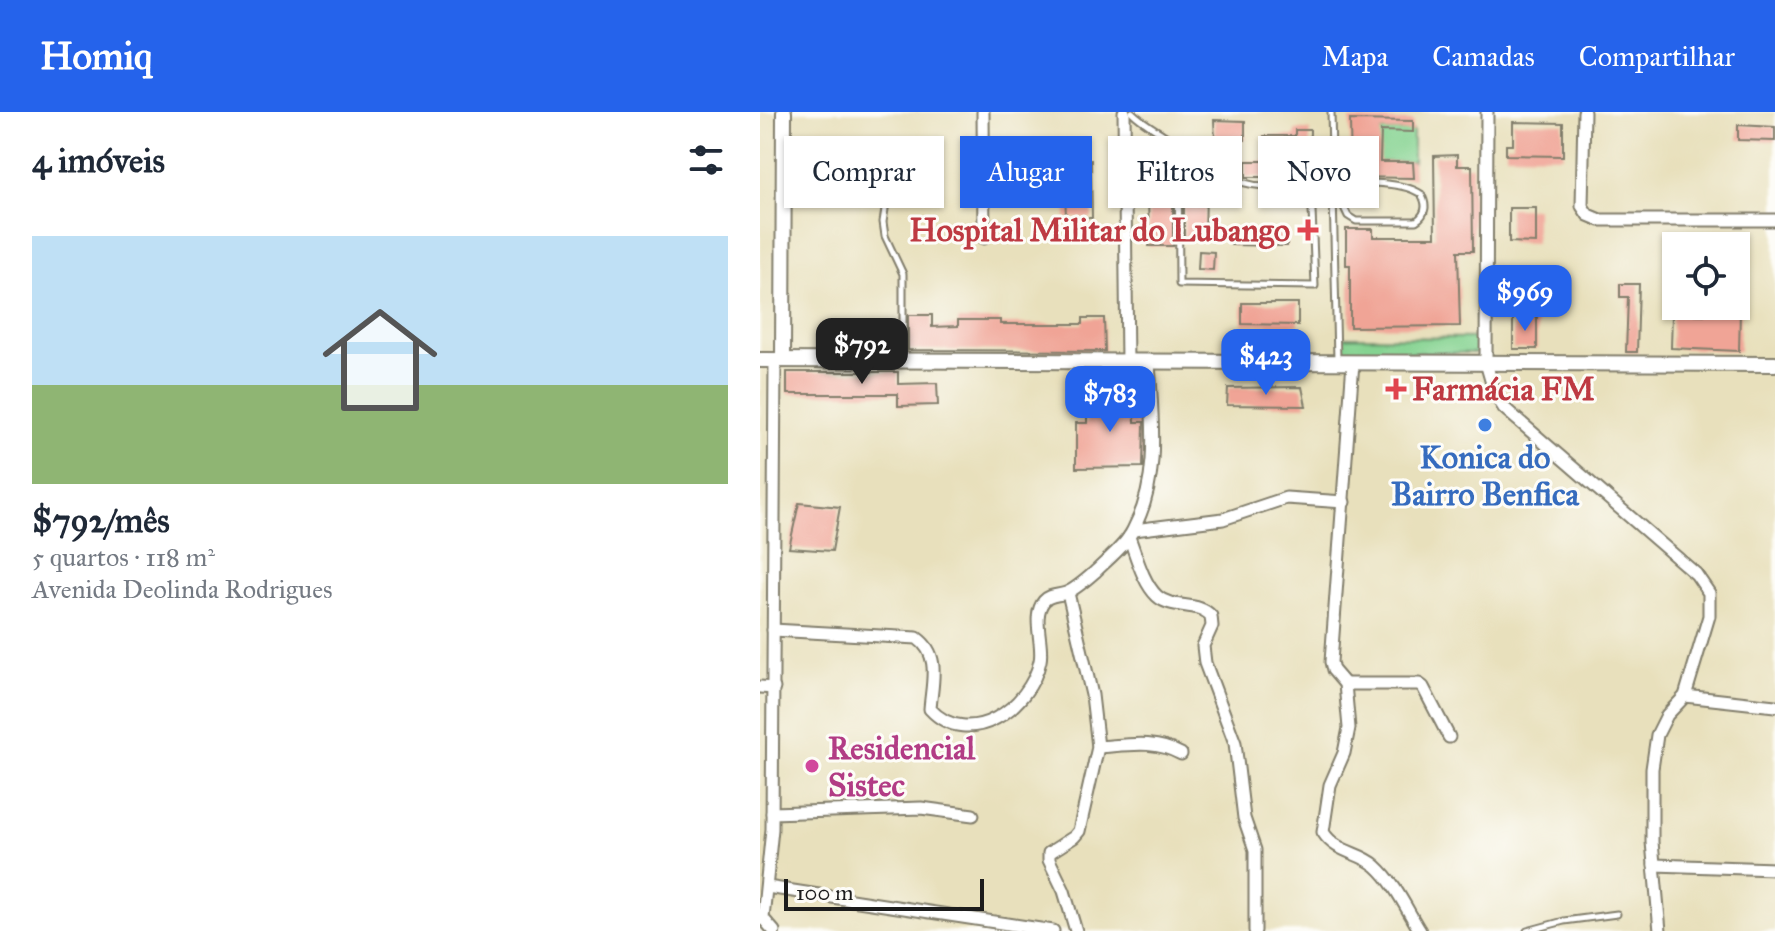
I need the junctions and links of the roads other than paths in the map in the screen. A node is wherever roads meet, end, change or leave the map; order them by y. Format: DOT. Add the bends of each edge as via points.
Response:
graph roads {
  1 [pos="784,112"];
  2 [pos="983,112"];
  3 [pos="1124,112"];
  4 [pos="1132,112"];
  5 [pos="1331,112"];
  6 [pos="1487,112"];
  7 [pos="1584,112"];
  8 [pos="1165,136"];
  9 [pos="1332,136"];
  10 [pos="1333,184"];
  11 [pos="885,208"];
  12 [pos="1178,208"];
  13 [pos="1312,208"];
  14 [pos="1334,208"];
  15 [pos="1775,220"];
  16 [pos="984,238"];
  17 [pos="773,360"];
  18 [pos="903,361"];
  19 [pos="1127,362"];
  20 [pos="1149,362"];
  21 [pos="1337,362"];
  22 [pos="1353,362"];
  23 [pos="1486,363"];
  24 [pos="1775,364"];
  25 [pos="1344,502"];
  26 [pos="1131,534"];
  27 [pos="1068,593"];
  28 [pos="773,630"];
  29 [pos="1345,684"];
  30 [pos="760,687"];
  31 [pos="774,688"];
  32 [pos="1685,696"];
  33 [pos="1775,706"];
  34 [pos="1449,737"];
  35 [pos="1098,747"];
  36 [pos="1181,754"];
  37 [pos="772,813"];
  38 [pos="973,815"];
  39 [pos="1654,865"];
  40 [pos="1775,869"];
  41 [pos="767,887"];
  42 [pos="1617,914"];
  43 [pos="762,916"];
  44 [pos="774,931"];
  45 [pos="1053,931"];
  46 [pos="1076,931"];
  47 [pos="1255,931"];
  48 [pos="1420,931"];
  49 [pos="1527,931"];
  50 [pos="1660,931"];
  1 -- 17 [label="street"];
  2 -- 16 [label="street"];
  3 -- 19 [label="street"];
  4 -- 8 [label="lane"];
  5 -- 9 [label="lane"];
  6 -- 23 [label="street"];
  7 -- 15 [label="street" via="1582,206 1588,215 1600,220"];
  10 -- 10 [label="lane" via="1348,216 1356,221 1416,221 1425,210 1421,194 1402,184"];
  11 -- 18 [label="lane" via="885,236 903,274"];
  12 -- 13 [label="lane" via="1179,284 1315,286"];
  14 -- 21 [label="lane"];
  17 -- 18 [label="street"];
  17 -- 28 [label="street"];
  18 -- 19 [label="street"];
  19 -- 20 [label="street"];
  20 -- 21 [label="street"];
  20 -- 26 [label="street" via="1154,463"];
  21 -- 22 [label="street"];
  22 -- 23 [label="street"];
  22 -- 25 [label="street"];
  23 -- 24 [label="street"];
  23 -- 32 [label="street" via="1504,408 1696,574 1709,593 1709,616"];
  25 -- 26 [label="street" via="1286,498 1223,519"];
  25 -- 29 [label="street" via="1331,662"];
  26 -- 27 [label="street"];
  26 -- 47 [label="street" via="1159,599 1211,616 1203,646 1205,663 1235,743 1244,818 1255,850"];
  27 -- 28 [label="street" via="1053,595 1039,612 1041,658 1032,687 1003,715 960,726 941,721 930,709 933,654 917,638"];
  27 -- 35 [label="street" via="1092,695"];
  28 -- 31 [label="street"];
  29 -- 34 [label="street" via="1419,684"];
  29 -- 48 [label="street" via="1349,728 1330,785 1323,832 1330,843 1375,865"];
  30 -- 31 [label="street"];
  31 -- 37 [label="street"];
  32 -- 33 [label="street"];
  32 -- 39 [label="street" via="1657,735 1652,769"];
  35 -- 36 [label="street" via="1154,743"];
  35 -- 46 [label="street" via="1079,831 1049,853"];
  37 -- 38 [label="street" via="921,808"];
  37 -- 41 [label="street"];
  39 -- 40 [label="street"];
  39 -- 50 [label="street"];
  41 -- 43 [label="street"];
  41 -- 45 [label="street"];
  42 -- 49 [label="lane"];
  43 -- 44 [label="street"];
}
